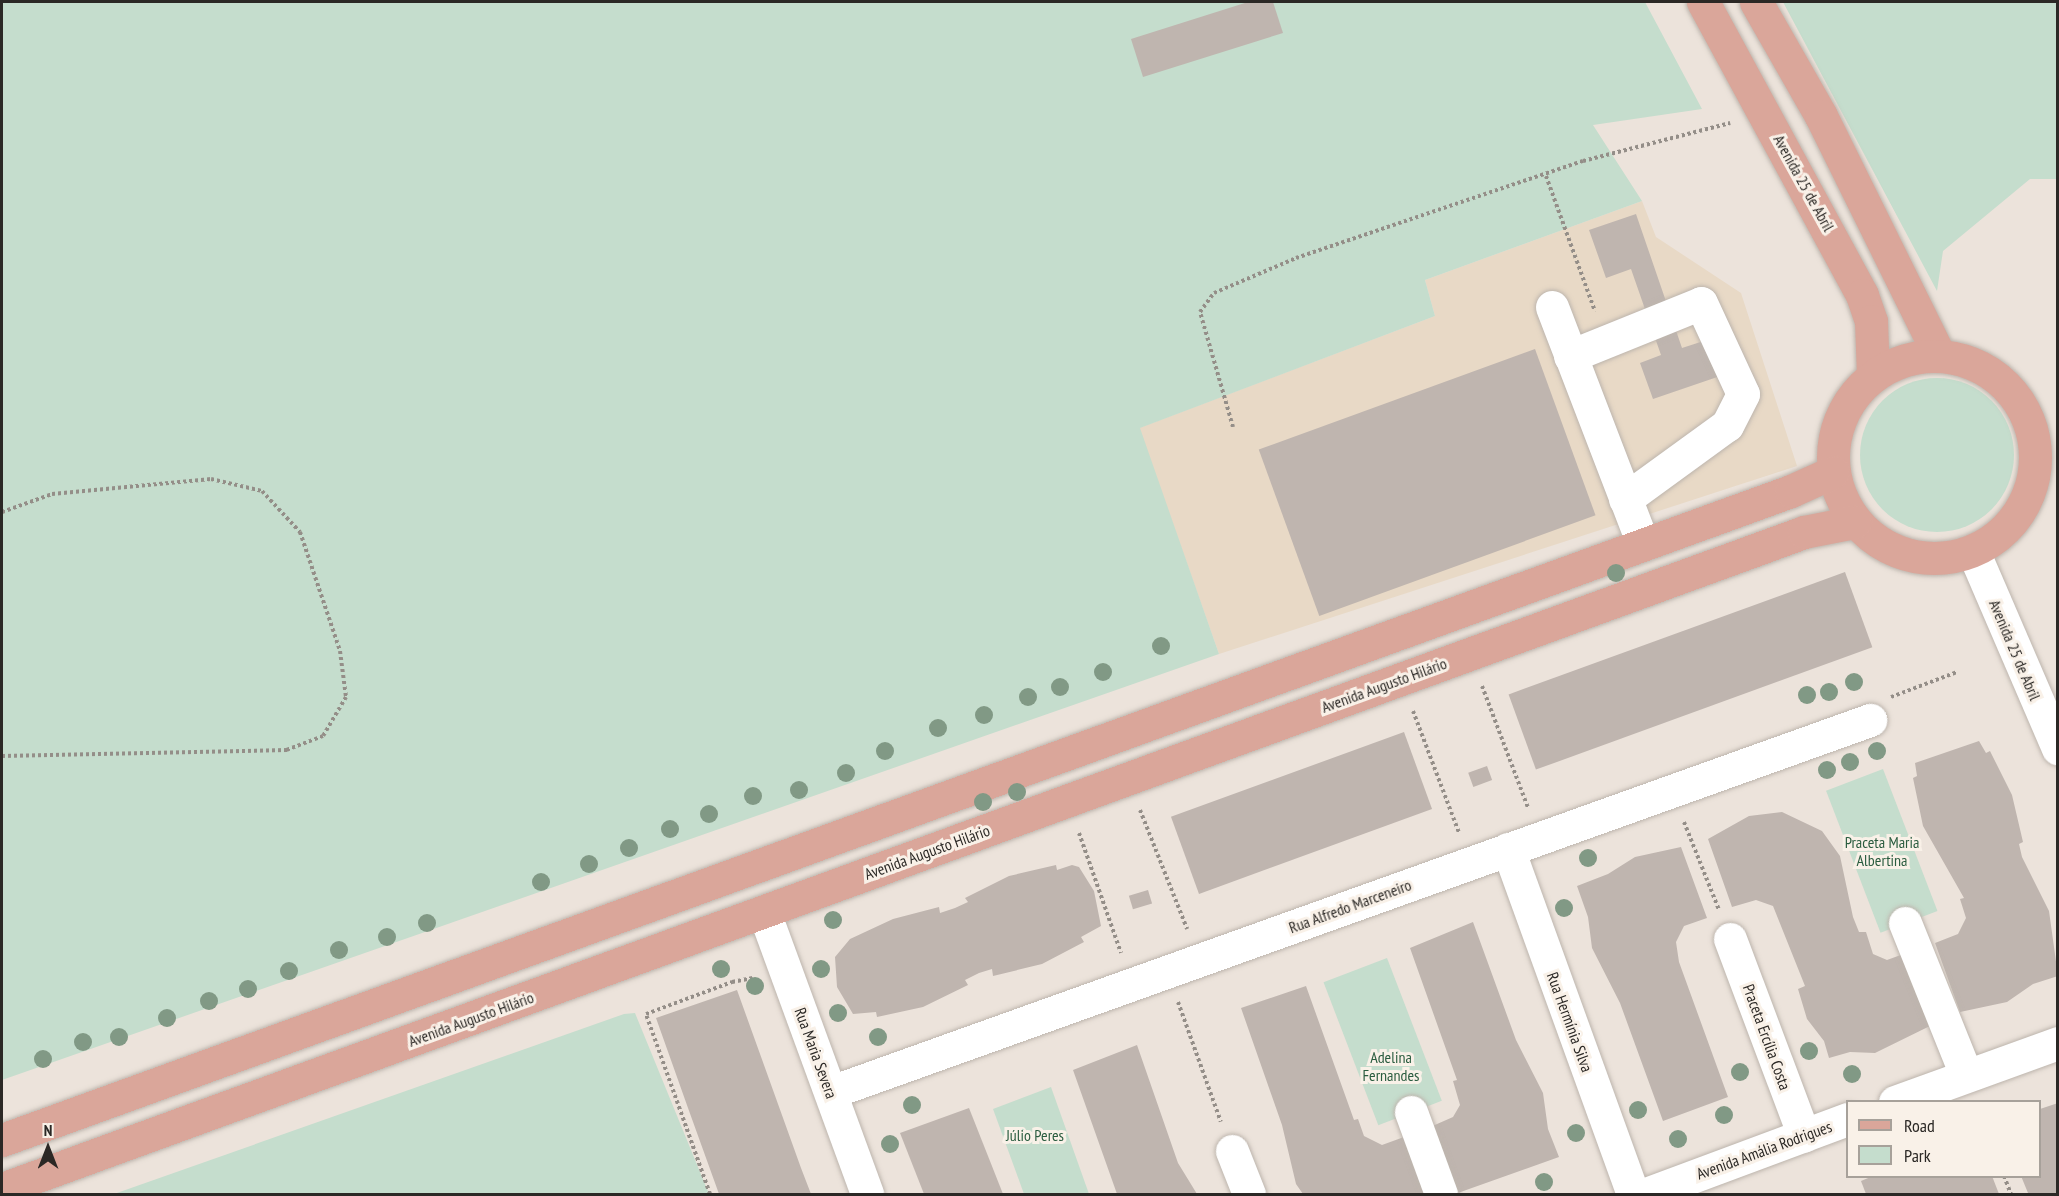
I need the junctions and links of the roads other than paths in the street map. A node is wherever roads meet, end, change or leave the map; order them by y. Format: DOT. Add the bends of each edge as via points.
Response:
graph roads {
  1 [pos="1703,2"];
  2 [pos="1756,2"];
  3 [pos="1552,307"];
  4 [pos="1939,355"];
  5 [pos="1570,356"];
  6 [pos="1873,375"];
  7 [pos="1833,472"];
  8 [pos="1620,486"];
  9 [pos="1856,522"];
  10 [pos="1643,544"];
  11 [pos="1973,551"];
  12 [pos="1874,710"];
  13 [pos="2058,748"];
  14 [pos="1508,849"];
  15 [pos="764,912"];
  16 [pos="1905,923"];
  17 [pos="1730,939"];
  18 [pos="2058,1043"];
  19 [pos="1966,1075"];
  20 [pos="831,1092"];
  21 [pos="1898,1100"];
  22 [pos="1411,1112"];
  23 [pos="1846,1120"];
  24 [pos="1803,1136"];
  25 [pos="2,1140"];
  26 [pos="1232,1150"];
  27 [pos="2,1189"];
  28 [pos="867,1194"];
  29 [pos="1249,1194"];
  30 [pos="1441,1194"];
  31 [pos="1633,1194"];
  32 [pos="1646,1194"];
  1 -- 6 [label="main road, Avenida 25 de Abril" via="1862,295 1871,321"];
  2 -- 4 [label="main road" via="1821,116"];
  3 -- 5 [label="street"];
  4 -- 6 [label="main road" via="1904,359"];
  4 -- 11 [label="main road" via="1973,362 2002,380 2024,407 2035,440 2035,474 2024,506 2002,533"];
  5 -- 8 [label="street"];
  5 -- 8 [label="street" via="1701,303 1743,394 1726,424"];
  6 -- 7 [label="main road" via="1853,394 1839,418 1833,444"];
  7 -- 9 [label="main road" via="1841,499"];
  7 -- 10 [label="main road"];
  8 -- 10 [label="street"];
  9 -- 11 [label="main road" via="1880,543 1910,556 1941,558"];
  9 -- 15 [label="main road, Avenida Augusto Hilário" via="1803,532"];
  10 -- 25 [label="main road"];
  11 -- 13 [label="street, Avenida 25 de Abril"];
  12 -- 14 [label="street, Rua Alfredo Marceneiro" via="1672,790"];
  14 -- 20 [label="street, Rua Alfredo Marceneiro"];
  14 -- 31 [label="street, Rua Hermínia Silva"];
  15 -- 20 [label="street, Rua Maria Severa"];
  15 -- 27 [label="main road, Avenida Augusto Hilário"];
  16 -- 19 [label="street"];
  17 -- 24 [label="street, Praceta Ercília Costa"];
  18 -- 19 [label="street"];
  19 -- 21 [label="street"];
  20 -- 28 [label="street, Rua Maria Severa"];
  22 -- 30 [label="street"];
  23 -- 24 [label="street, Avenida Amália Rodrigues"];
  24 -- 32 [label="street, Avenida Amália Rodrigues"];
  26 -- 29 [label="street"];
}
